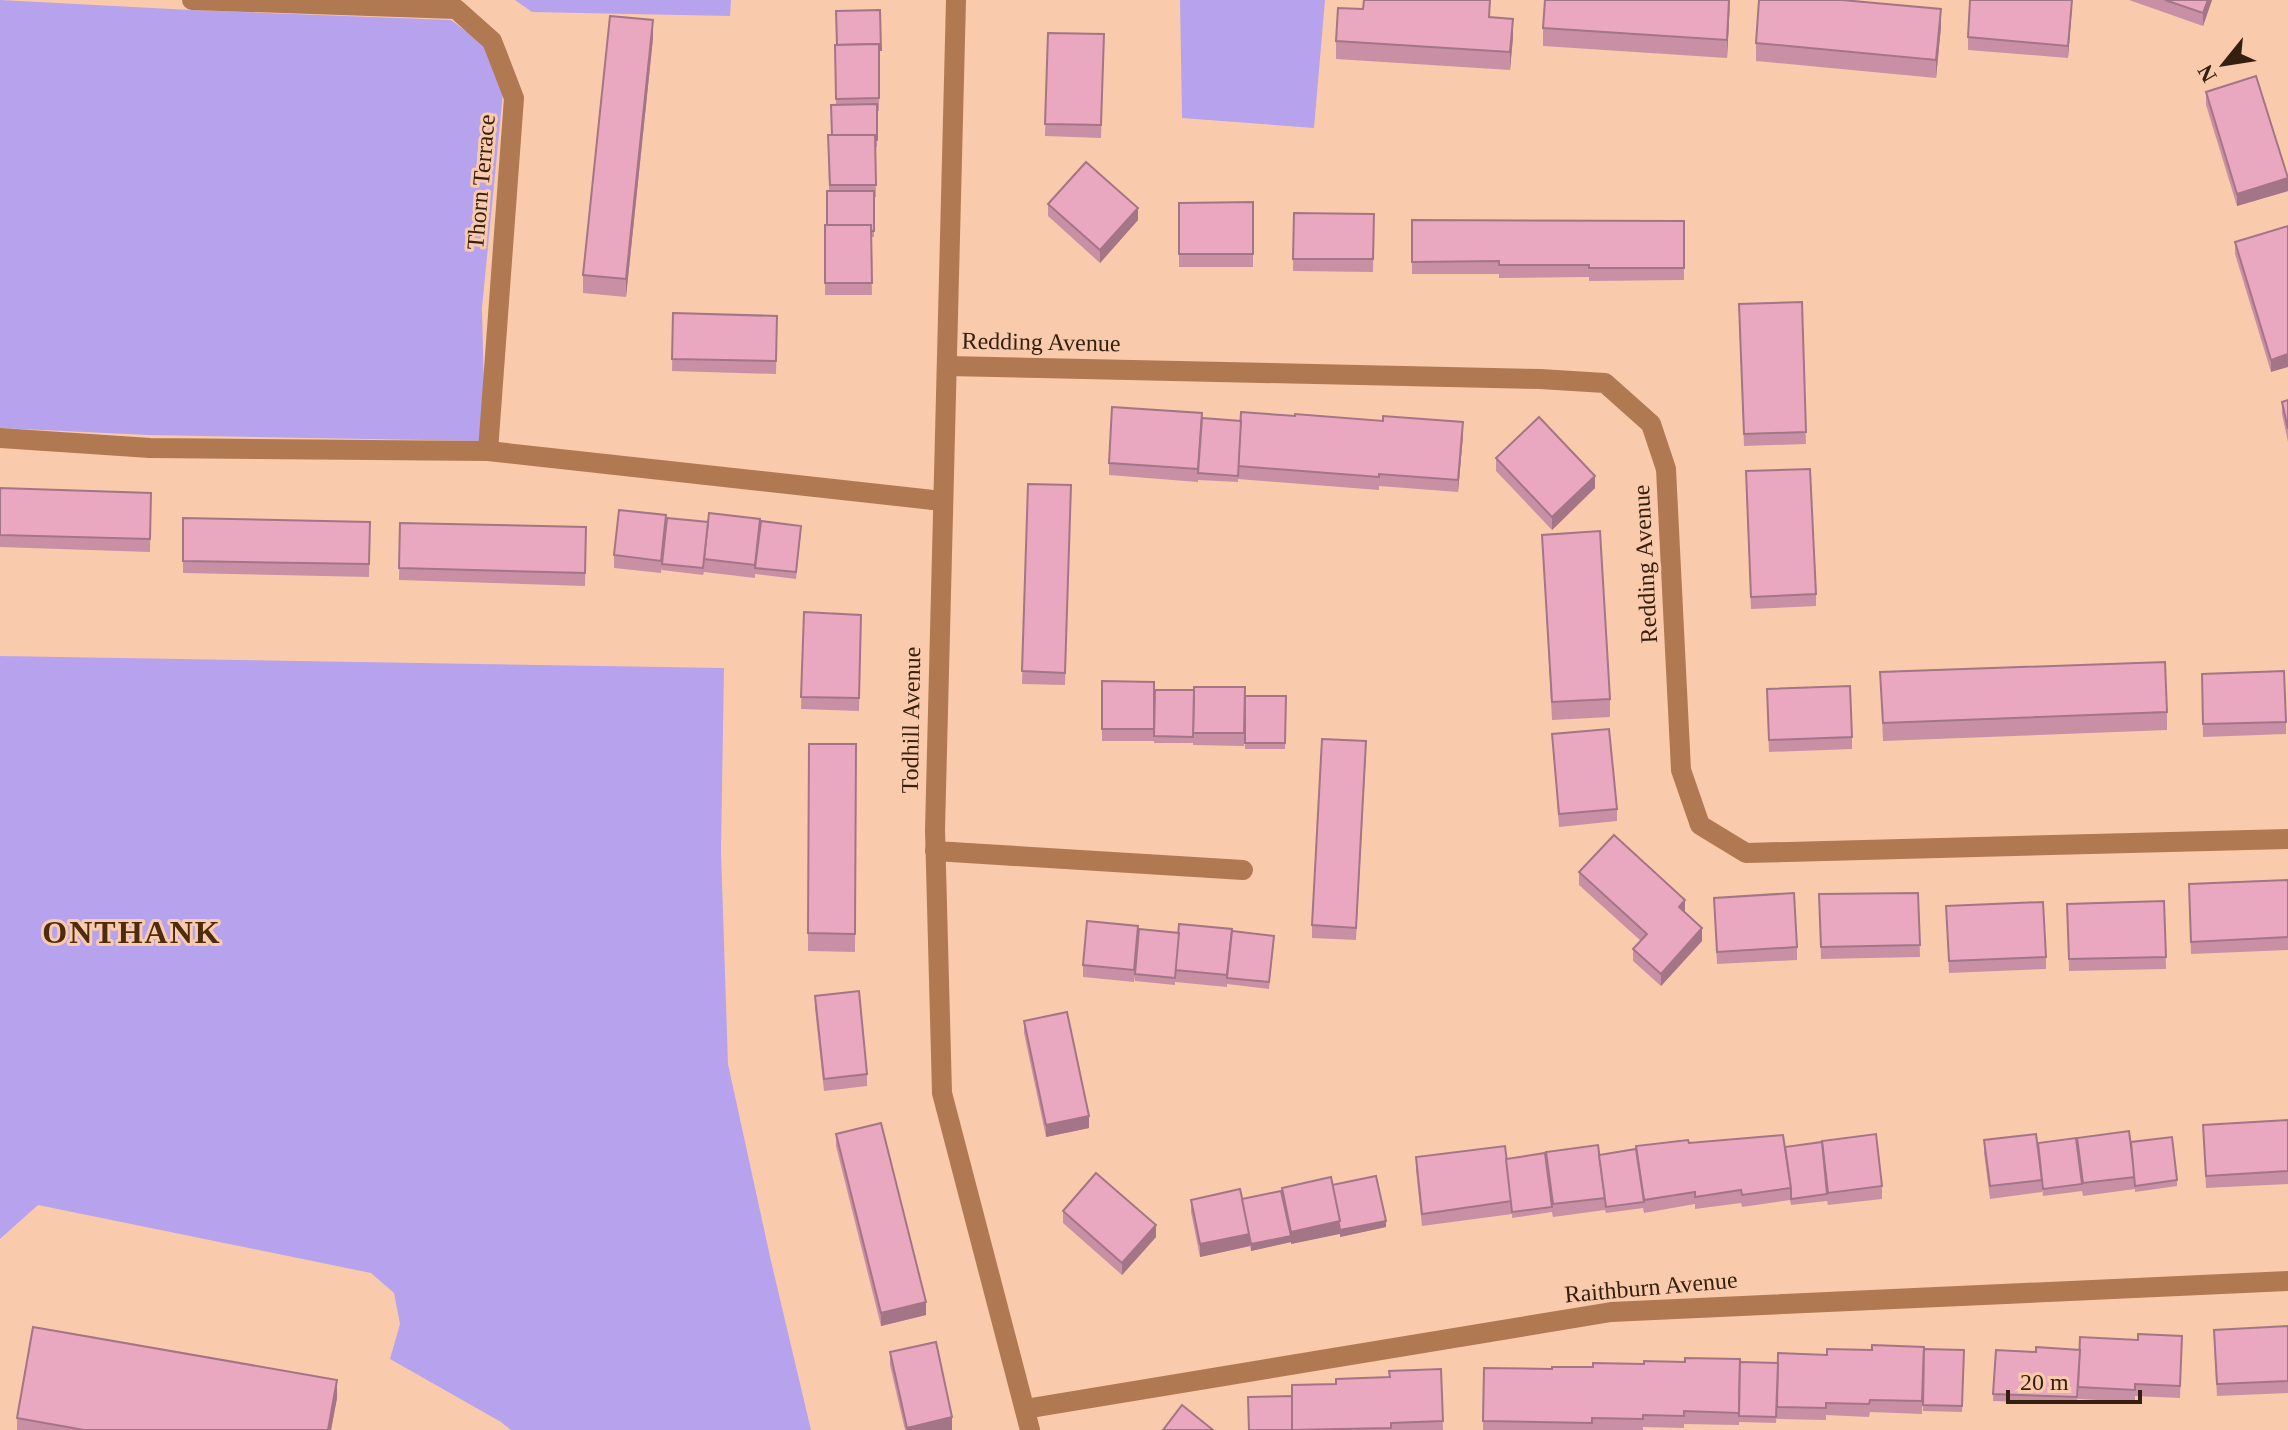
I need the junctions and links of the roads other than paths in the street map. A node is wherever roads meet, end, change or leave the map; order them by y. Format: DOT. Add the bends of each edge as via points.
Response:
graph roads {
  1 [pos="192,0"];
  2 [pos="956,0"];
  3 [pos="947,366"];
  4 [pos="0,438"];
  5 [pos="488,451"];
  6 [pos="942,501"];
  7 [pos="2288,839"];
  8 [pos="935,851"];
  9 [pos="1243,870"];
  10 [pos="2288,1281"];
  11 [pos="1025,1409"];
  12 [pos="1030,1430"];
  1 -- 5 [label="street, Thorn Terrace" via="456,9 492,41 514,98"];
  2 -- 3 [label="street, Todhill Avenue"];
  3 -- 6 [label="street, Todhill Avenue"];
  3 -- 7 [label="street, Redding Avenue" via="1605,383 1651,424 1666,469 1681,770 1700,825 1746,853"];
  4 -- 5 [label="street" via="150,448"];
  5 -- 6 [label="street"];
  6 -- 8 [label="street, Todhill Avenue"];
  8 -- 9 [label="street"];
  8 -- 11 [label="street, Todhill Avenue" via="942,1093"];
  10 -- 11 [label="street, Raithburn Avenue" via="1611,1312"];
  11 -- 12 [label="street, Todhill Avenue"];
}
